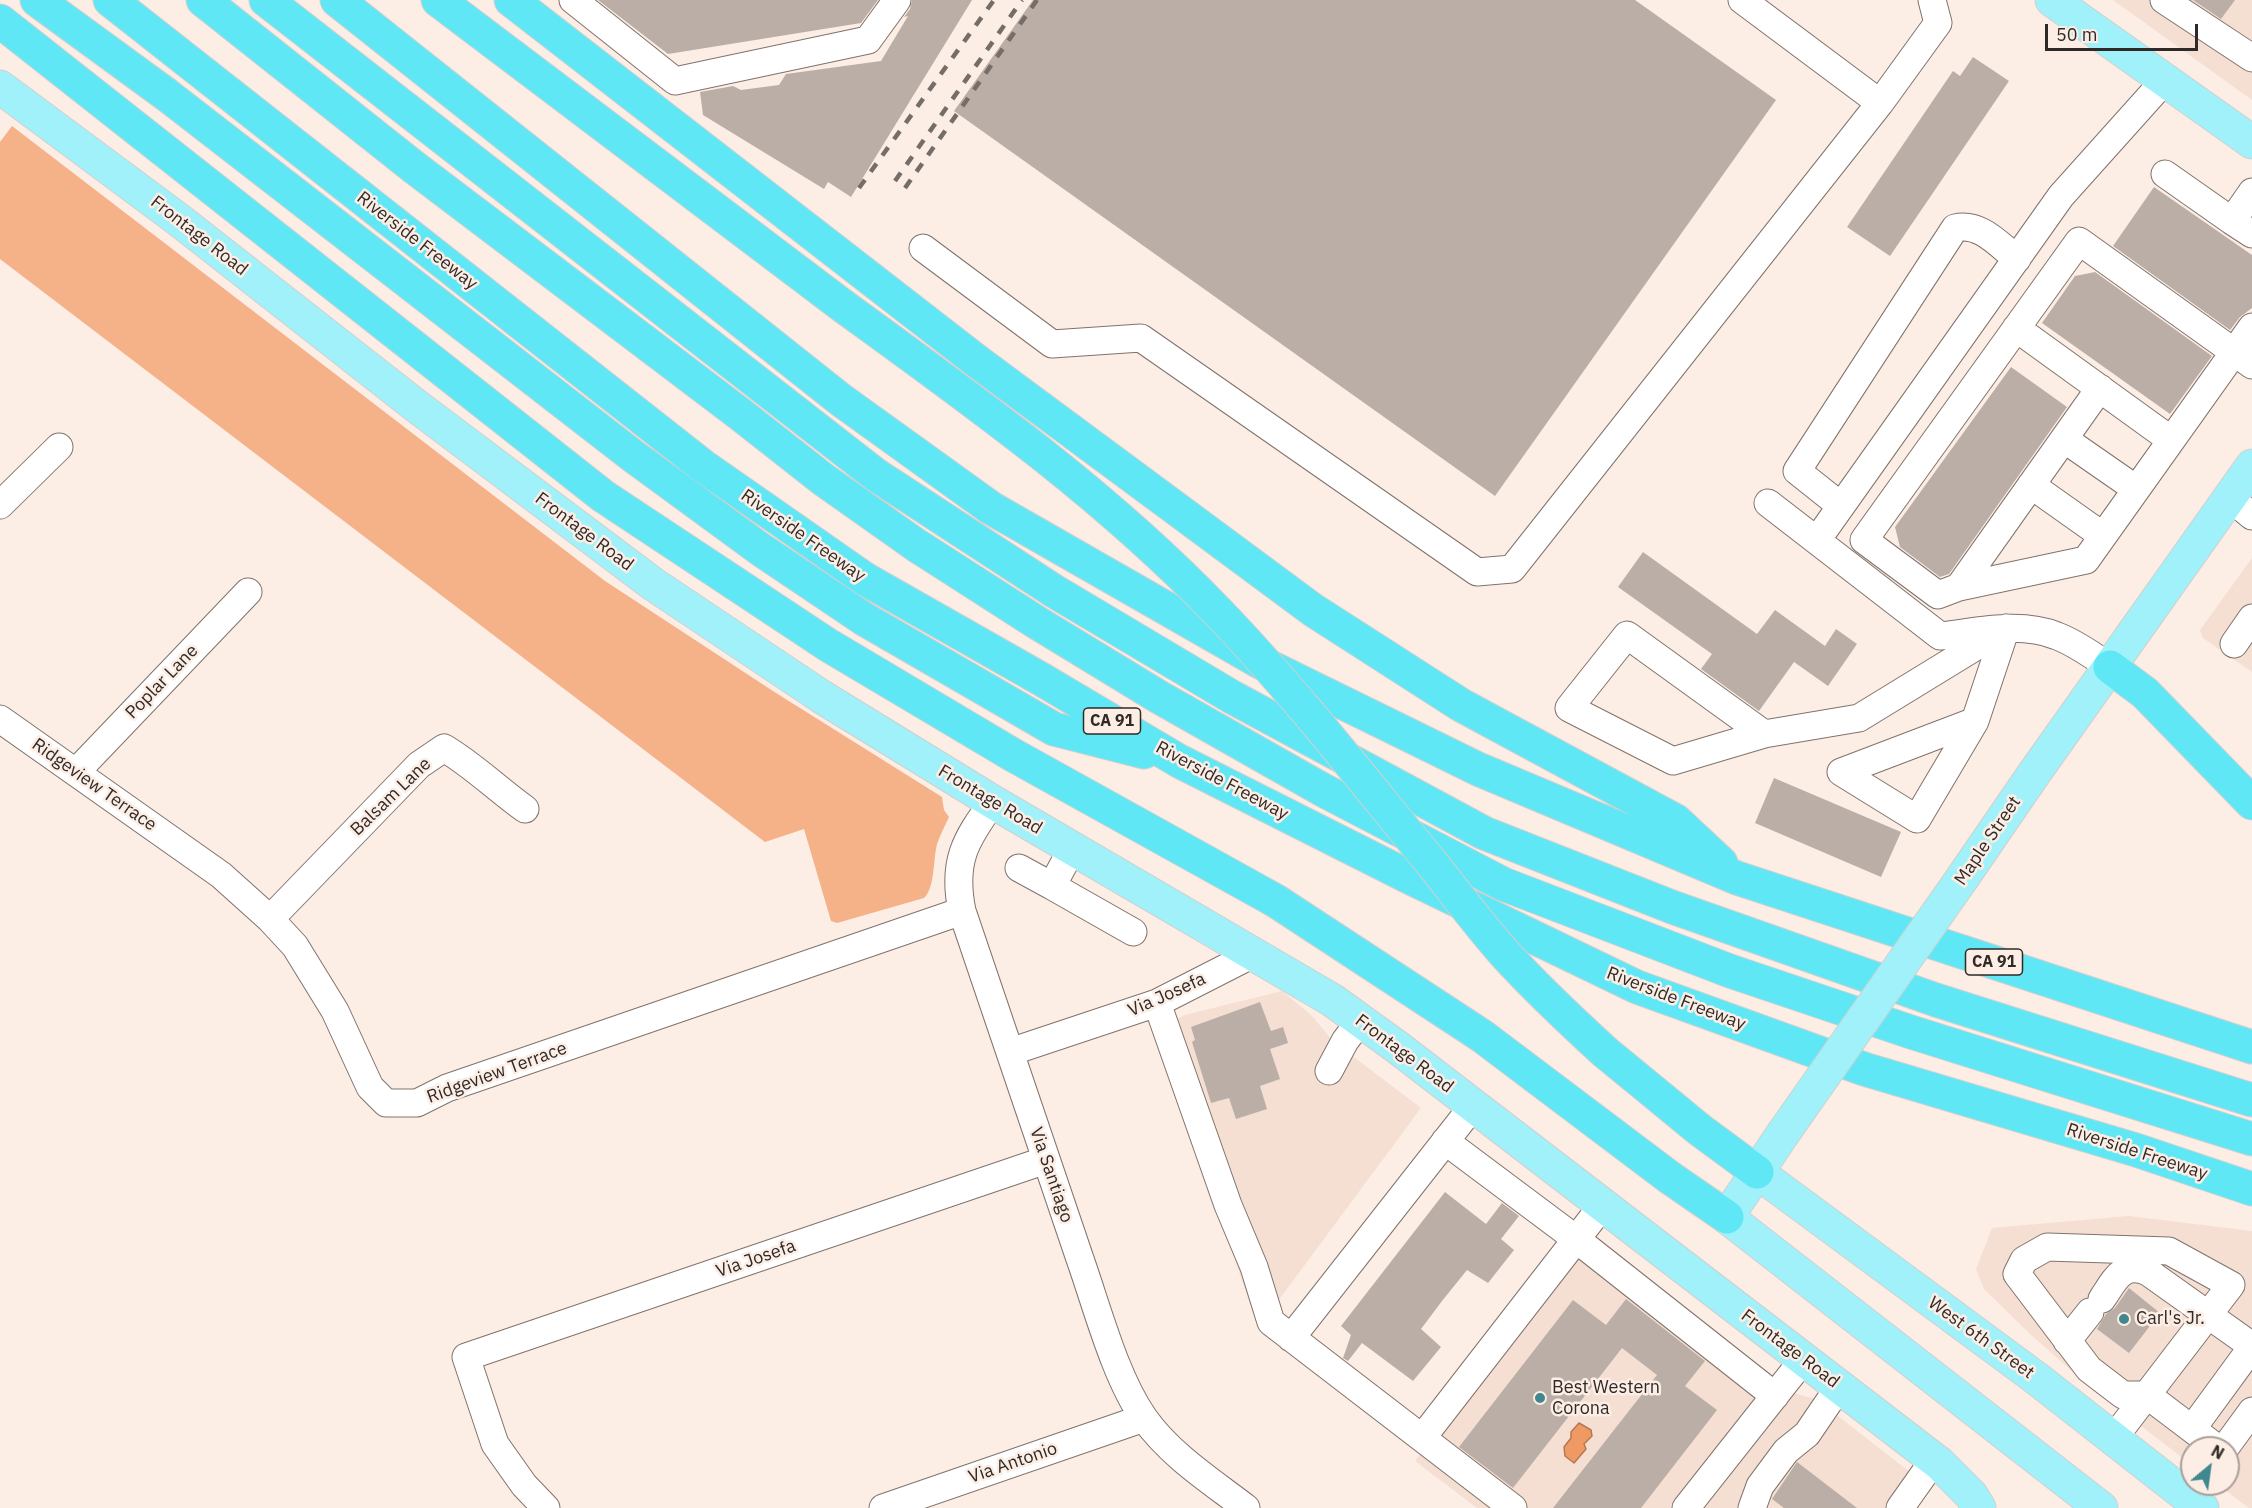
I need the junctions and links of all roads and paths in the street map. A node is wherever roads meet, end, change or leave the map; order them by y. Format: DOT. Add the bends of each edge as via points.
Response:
graph roads {
  1 [pos="37,0"];
  2 [pos="110,0"];
  3 [pos="203,0"];
  4 [pos="266,0"];
  5 [pos="337,0"];
  6 [pos="438,0"];
  7 [pos="511,0"];
  8 [pos="573,0"];
  9 [pos="897,0"];
  10 [pos="1742,0"];
  11 [pos="1932,0"];
  12 [pos="2052,0"];
  13 [pos="2164,0"];
  14 [pos="0,21"];
  15 [pos="2252,58"];
  16 [pos="2164,80"];
  17 [pos="0,87"];
  18 [pos="1880,103"];
  19 [pos="2252,142"];
  20 [pos="2164,174"];
  21 [pos="2252,192"];
  22 [pos="2242,228"];
  23 [pos="923,248"];
  24 [pos="2017,259"];
  25 [pos="2252,327"];
  26 [pos="2016,328"];
  27 [pos="2243,359"];
  28 [pos="2100,388"];
  29 [pos="2064,439"];
  30 [pos="2171,440"];
  31 [pos="59,447"];
  32 [pos="2252,466"];
  33 [pos="2031,485"];
  34 [pos="2136,489"];
  35 [pos="1768,503"];
  36 [pos="0,506"];
  37 [pos="1841,506"];
  38 [pos="2240,506"];
  39 [pos="2103,536"];
  40 [pos="1817,540"];
  41 [pos="1959,587"];
  42 [pos="248,592"];
  43 [pos="2252,618"];
  44 [pos="2006,628"];
  45 [pos="2234,644"];
  46 [pos="2110,667"];
  47 [pos="0,719"];
  48 [pos="1975,721"];
  49 [pos="1764,734"];
  50 [pos="1179,761"];
  51 [pos="76,772"];
  52 [pos="993,802"];
  53 [pos="2252,803"];
  54 [pos="525,809"];
  55 [pos="1072,849"];
  56 [pos="1019,868"];
  57 [pos="1737,878"];
  58 [pos="1052,886"];
  59 [pos="962,910"];
  60 [pos="270,919"];
  61 [pos="1133,932"];
  62 [pos="1253,954"];
  63 [pos="1157,1003"];
  64 [pos="1360,1021"];
  65 [pos="2252,1047"];
  66 [pos="1010,1052"];
  67 [pos="1329,1071"];
  68 [pos="2252,1100"];
  69 [pos="1473,1106"];
  70 [pos="2252,1139"];
  71 [pos="1445,1141"];
  72 [pos="1046,1160"];
  73 [pos="1757,1172"];
  74 [pos="2252,1189"];
  75 [pos="1602,1206"];
  76 [pos="1727,1217"];
  77 [pos="1576,1239"];
  78 [pos="2208,1315"];
  79 [pos="1291,1338"];
  80 [pos="2067,1341"];
  81 [pos="2252,1346"];
  82 [pos="1803,1360"];
  83 [pos="1839,1387"];
  84 [pos="2147,1395"];
  85 [pos="1775,1396"];
  86 [pos="2252,1411"];
  87 [pos="1144,1418"];
  88 [pos="2192,1429"];
  89 [pos="2201,1436"];
  90 [pos="2234,1436"];
  91 [pos="1422,1438"];
  92 [pos="2113,1439"];
  93 [pos="1934,1460"];
  94 [pos="2180,1486"];
  95 [pos="546,1508"];
  96 [pos="883,1508"];
  97 [pos="1246,1508"];
  98 [pos="1513,1508"];
  99 [pos="1686,1508"];
  100 [pos="1752,1508"];
  101 [pos="1900,1508"];
  102 [pos="1979,1508"];
  103 [pos="2101,1508"];
  1 -- 50 [label="highway" via="167,95 633,456 864,619 1054,729"];
  2 -- 50 [label="highway, Riverside Freeway / CA 91" via="703,466 865,579"];
  3 -- 70 [label="highway" via="415,168 824,480 916,545 1159,697 1323,790 1503,884 1730,971"];
  4 -- 68 [label="highway" via="876,475 1054,591 1232,697 1474,828 1672,907 1936,999"];
  5 -- 57 [label="highway, CA 91" via="841,400 991,508 1260,662 1478,769"];
  6 -- 73 [label="highway, bridge" via="972,400 1130,527 1282,682 1502,951 1559,1010 1700,1130"];
  7 -- 57 [label="highway" via="969,355 1313,610 1461,705 1677,821"];
  8 -- 9 [label="street" via="675,81 868,40"];
  10 -- 18 [label="street"];
  11 -- 18 [label="street" via="1938,23"];
  12 -- 16 [label="main road"];
  13 -- 15 [label="street"];
  14 -- 76 [label="highway" via="603,496 828,645 1012,755 1276,901 1482,1036"];
  16 -- 19 [label="main road"];
  16 -- 24 [label="street" via="2061,196"];
  17 -- 52 [label="main road, Frontage Road" via="653,584 822,697"];
  18 -- 23 [label="street" via="1512,569 1477,572 1141,338 1052,344"];
  20 -- 22 [label="street"];
  21 -- 22 [label="street"];
  24 -- 37 [label="street"];
  24 -- 37 [label="street" via="1980,229 1966,225 1955,228 1797,471"];
  25 -- 27 [label="street"];
  26 -- 27 [label="street" via="2079,241"];
  26 -- 28 [label="street"];
  26 -- 41 [label="street" via="1864,540 1938,595"];
  27 -- 30 [label="street"];
  28 -- 29 [label="street"];
  28 -- 30 [label="street"];
  29 -- 33 [label="street"];
  29 -- 34 [label="street"];
  30 -- 34 [label="street"];
  31 -- 36 [label="street"];
  32 -- 38 [label="main road, Maple Street"];
  33 -- 39 [label="street"];
  33 -- 41 [label="street"];
  34 -- 39 [label="street"];
  35 -- 40 [label="street"];
  37 -- 40 [label="street"];
  38 -- 46 [label="main road, Maple Street"];
  39 -- 41 [label="street" via="2086,560"];
  40 -- 44 [label="street" via="1940,636"];
  42 -- 51 [label="street, Poplar Lane"];
  43 -- 45 [label="street"];
  44 -- 46 [label="street" via="2057,636"];
  44 -- 48 [label="street"];
  44 -- 49 [label="street" via="1859,718"];
  46 -- 53 [label="highway" via="2145,693"];
  46 -- 73 [label="main road, Maple Street, bridge"];
  47 -- 51 [label="street, Ridgeview Terrace"];
  48 -- 48 [label="street" via="1917,819 1841,772 1875,759"];
  49 -- 49 [label="street" via="1627,635 1569,708 1672,761"];
  50 -- 74 [label="highway, Riverside Freeway / CA 91" via="1637,987 1864,1069"];
  51 -- 60 [label="street, Ridgeview Terrace" via="221,875"];
  52 -- 55 [label="main road, Frontage Road"];
  52 -- 59 [label="street, Via Santiago" via="964,850 958,888"];
  54 -- 60 [label="street, Balsam Lane" via="444,748 419,765"];
  55 -- 58 [label="street"];
  55 -- 62 [label="main road, Frontage Road"];
  56 -- 58 [label="street"];
  57 -- 65 [label="highway, CA 91"];
  58 -- 61 [label="street"];
  59 -- 60 [label="street, Ridgeview Terrace" via="447,1088 417,1103 386,1103 370,1087 335,1011 295,946"];
  59 -- 66 [label="street, Via Santiago"];
  62 -- 63 [label="street, Via Josefa"];
  62 -- 64 [label="main road, Frontage Road"];
  63 -- 66 [label="street, Via Josefa"];
  63 -- 79 [label="street" via="1271,1322"];
  64 -- 67 [label="street"];
  64 -- 69 [label="main road, Frontage Road"];
  66 -- 72 [label="street, Via Santiago"];
  69 -- 71 [label="street"];
  69 -- 75 [label="main road, Frontage Road"];
  71 -- 77 [label="street"];
  71 -- 79 [label="street"];
  72 -- 87 [label="street, Via Santiago" via="1121,1376"];
  72 -- 95 [label="street, Via Josefa" via="466,1357 495,1444"];
  73 -- 76 [label="main road, Maple Street"];
  73 -- 92 [label="main road, West 6th Street"];
  75 -- 77 [label="street"];
  75 -- 82 [label="main road, Frontage Road"];
  76 -- 103 [label="main road"];
  77 -- 85 [label="street"];
  77 -- 91 [label="street"];
  78 -- 80 [label="street" via="2148,1272 2132,1268 2121,1273"];
  78 -- 80 [label="street" via="2231,1285 2169,1251 2047,1247 2024,1260 2017,1274"];
  78 -- 81 [label="street"];
  78 -- 84 [label="street"];
  79 -- 91 [label="street"];
  80 -- 84 [label="street" via="2089,1369 2123,1395"];
  81 -- 88 [label="street"];
  82 -- 83 [label="main road, Frontage Road"];
  82 -- 85 [label="street"];
  83 -- 93 [label="main road, Frontage Road"];
  83 -- 100 [label="street" via="1807,1434 1786,1451 1760,1486"];
  84 -- 88 [label="street"];
  84 -- 92 [label="street"];
  85 -- 99 [label="street"];
  86 -- 90 [label="street"];
  87 -- 96 [label="street, Via Antonio"];
  87 -- 97 [label="street, Via Santiago" via="1179,1455"];
  88 -- 89 [label="street"];
  91 -- 98 [label="street"];
  92 -- 94 [label="main road, West 6th Street"];
  93 -- 101 [label="street"];
  93 -- 102 [label="main road, Frontage Road" via="1971,1495"];
}
